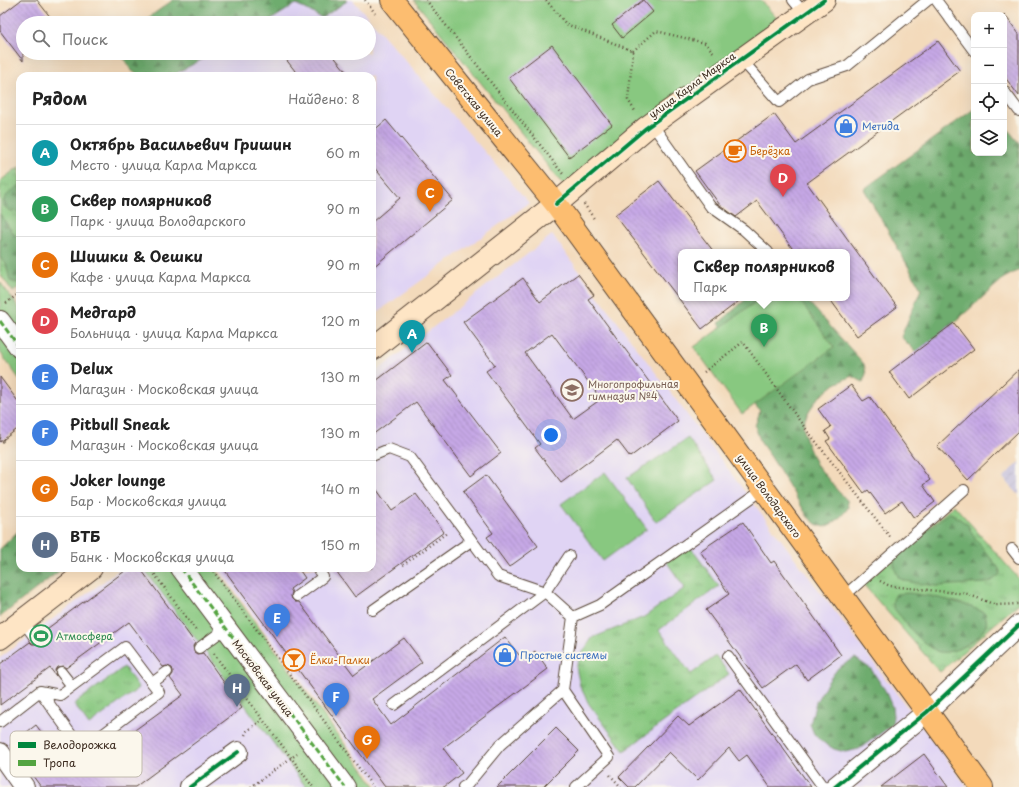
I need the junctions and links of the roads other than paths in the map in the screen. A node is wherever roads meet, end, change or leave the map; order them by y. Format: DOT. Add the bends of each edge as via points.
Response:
graph roads {
  1 [pos="392,0"];
  2 [pos="824,0"];
  3 [pos="928,0"];
  4 [pos="936,0"];
  5 [pos="799,7"];
  6 [pos="972,48"];
  7 [pos="735,64"];
  8 [pos="1007,95"];
  9 [pos="1019,111"];
  10 [pos="649,126"];
  11 [pos="556,204"];
  12 [pos="765,249"];
  13 [pos="2,312"];
  14 [pos="16,340"];
  15 [pos="376,346"];
  16 [pos="376,454"];
  17 [pos="764,489"];
  18 [pos="964,490"];
  19 [pos="471,541"];
  20 [pos="1012,549"];
  21 [pos="569,556"];
  22 [pos="1019,558"];
  23 [pos="87,572"];
  24 [pos="184,572"];
  25 [pos="320,572"];
  26 [pos="545,592"];
  27 [pos="297,596"];
  28 [pos="843,597"];
  29 [pos="373,610"];
  30 [pos="573,617"];
  31 [pos="1019,625"];
  32 [pos="226,628"];
  33 [pos="0,638"];
  34 [pos="199,648"];
  35 [pos="728,656"];
  36 [pos="61,672"];
  37 [pos="166,672"];
  38 [pos="152,683"];
  39 [pos="72,686"];
  40 [pos="563,690"];
  41 [pos="40,691"];
  42 [pos="394,705"];
  43 [pos="927,712"];
  44 [pos="0,722"];
  45 [pos="68,731"];
  46 [pos="107,731"];
  47 [pos="238,752"];
  48 [pos="0,753"];
  49 [pos="10,767"];
  50 [pos="17,777"];
  51 [pos="24,787"];
  52 [pos="190,787"];
  53 [pos="345,787"];
  54 [pos="463,787"];
  55 [pos="576,787"];
  56 [pos="822,787"];
  57 [pos="835,787"];
  58 [pos="982,787"];
  1 -- 11 [label="main road, Советская улица"];
  2 -- 5 [label="main road, улица Карла Маркса"];
  3 -- 7 [label="lane" via="847,66 808,79 778,102"];
  4 -- 6 [label="lane"];
  5 -- 7 [label="main road, улица Карла Маркса"];
  7 -- 10 [label="main road, улица Карла Маркса"];
  8 -- 9 [label="lane"];
  10 -- 11 [label="main road, улица Карла Маркса"];
  10 -- 12 [label="lane" via="710,206 744,230"];
  11 -- 15 [label="main road, улица Карла Маркса"];
  11 -- 17 [label="main road, улица Володарского"];
  13 -- 14 [label="street"];
  16 -- 19 [label="lane" via="389,449 410,457"];
  17 -- 28 [label="main road, улица Володарского"];
  17 -- 30 [label="lane" via="600,605"];
  18 -- 28 [label="lane"];
  19 -- 26 [label="lane" via="498,576"];
  19 -- 29 [label="lane"];
  20 -- 22 [label="lane"];
  21 -- 26 [label="lane"];
  23 -- 33 [label="main road" via="29,629"];
  24 -- 32 [label="street, Московская улица"];
  25 -- 27 [label="lane" via="323,577"];
  26 -- 30 [label="lane"];
  26 -- 42 [label="lane"];
  28 -- 43 [label="main road, улица Володарского"];
  30 -- 40 [label="lane"];
  31 -- 43 [label="street"];
  32 -- 34 [label="lane"];
  32 -- 53 [label="street, Московская улица"];
  35 -- 56 [label="lane"];
  36 -- 39 [label="lane"];
  37 -- 38 [label="lane"];
  38 -- 39 [label="lane" via="125,647"];
  38 -- 46 [label="lane" via="159,692"];
  39 -- 41 [label="lane" via="60,695"];
  40 -- 54 [label="lane" via="500,745"];
  40 -- 55 [label="lane" via="609,757"];
  41 -- 44 [label="lane"];
  41 -- 45 [label="lane"];
  43 -- 57 [label="street"];
  43 -- 58 [label="main road, улица Володарского"];
  47 -- 52 [label="street"];
  48 -- 49 [label="street"];
  50 -- 51 [label="street"];
}
